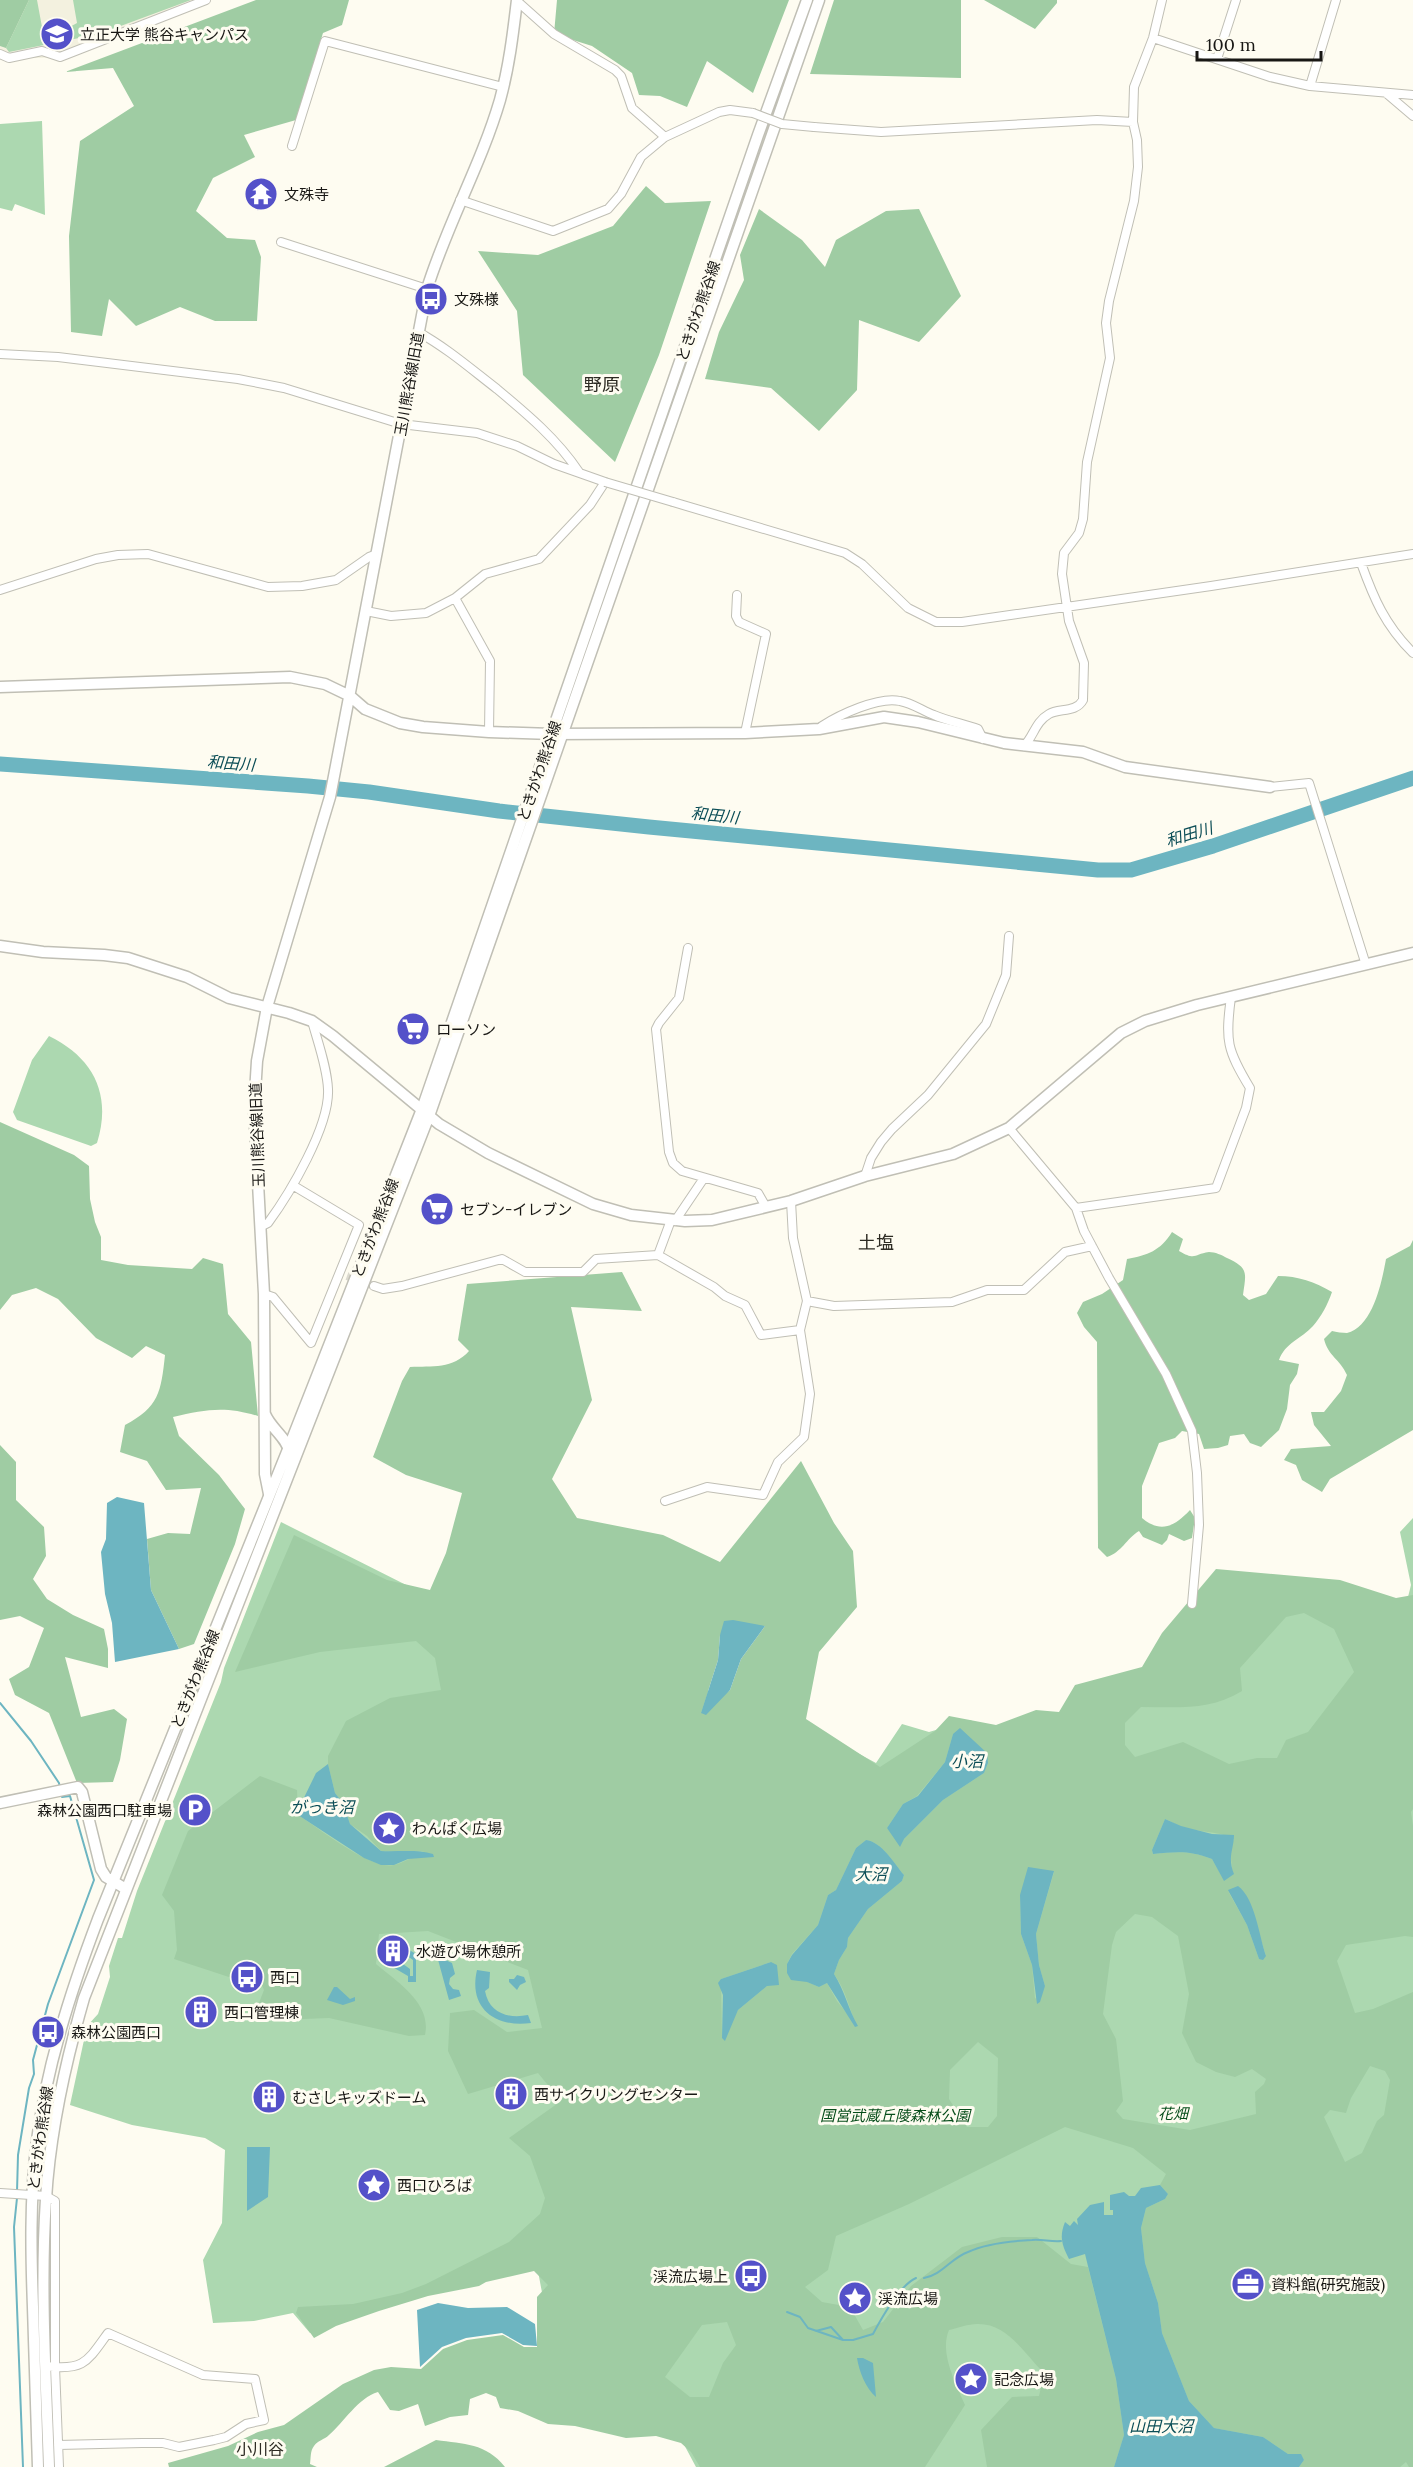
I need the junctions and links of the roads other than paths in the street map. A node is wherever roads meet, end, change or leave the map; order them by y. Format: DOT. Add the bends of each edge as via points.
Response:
graph roads {
  1 [pos="207,0"];
  2 [pos="807,0"];
  3 [pos="819,0"];
  4 [pos="1162,0"];
  5 [pos="1236,0"];
  6 [pos="1336,0"];
  7 [pos="517,1"];
  8 [pos="1153,38"];
  9 [pos="0,54"];
  10 [pos="1216,59"];
  11 [pos="1310,86"];
  12 [pos="503,87"];
  13 [pos="1386,93"];
  14 [pos="1413,95"];
  15 [pos="1413,116"];
  16 [pos="1133,122"];
  17 [pos="665,137"];
  18 [pos="292,146"];
  19 [pos="460,201"];
  20 [pos="281,242"];
  21 [pos="427,289"];
  22 [pos="418,332"];
  23 [pos="0,354"];
  24 [pos="401,424"];
  25 [pos="579,473"];
  26 [pos="605,482"];
  27 [pos="377,554"];
  28 [pos="1413,554"];
  29 [pos="1361,563"];
  30 [pos="0,590"];
  31 [pos="737,595"];
  32 [pos="455,598"];
  33 [pos="1067,607"];
  34 [pos="366,611"];
  35 [pos="1413,653"];
  36 [pos="0,687"];
  37 [pos="350,696"];
  38 [pos="819,729"];
  39 [pos="489,732"];
  40 [pos="745,733"];
  41 [pos="558,734"];
  42 [pos="984,739"];
  43 [pos="1024,746"];
  44 [pos="1270,787"];
  45 [pos="1009,936"];
  46 [pos="0,946"];
  47 [pos="688,948"];
  48 [pos="1413,953"];
  49 [pos="1366,965"];
  50 [pos="1232,997"];
  51 [pos="267,1007"];
  52 [pos="312,1021"];
  53 [pos="426,1113"];
  54 [pos="1009,1128"];
  55 [pos="865,1176"];
  56 [pos="704,1178"];
  57 [pos="294,1186"];
  58 [pos="791,1201"];
  59 [pos="766,1207"];
  60 [pos="1076,1208"];
  61 [pos="673,1220"];
  62 [pos="262,1226"];
  63 [pos="1092,1246"];
  64 [pos="658,1255"];
  65 [pos="374,1286"];
  66 [pos="264,1294"];
  67 [pos="807,1301"];
  68 [pos="800,1330"];
  69 [pos="264,1411"];
  70 [pos="298,1423"];
  71 [pos="274,1429"];
  72 [pos="289,1447"];
  73 [pos="293,1465"];
  74 [pos="269,1494"];
  75 [pos="665,1501"];
  76 [pos="1192,1604"];
  77 [pos="0,1803"];
  78 [pos="113,1882"];
  79 [pos="126,1889"];
  80 [pos="0,2193"];
  81 [pos="32,2195"];
  82 [pos="46,2196"];
  83 [pos="50,2367"];
  84 [pos="58,2445"];
  85 [pos="38,2467"];
  86 [pos="49,2467"];
  87 [pos="59,2467"];
  1 -- 9 [label="street" via="60,57 42,51 9,58"];
  2 -- 41 [label="main road, ときがわ熊谷線" via="758,135"];
  3 -- 41 [label="main road, ときがわ熊谷線"];
  4 -- 8 [label="street"];
  5 -- 10 [label="street"];
  6 -- 11 [label="street"];
  7 -- 12 [label="main road, 玉川熊谷線旧道"];
  7 -- 17 [label="street" via="554,34 615,70 621,76 632,108"];
  8 -- 10 [label="street"];
  8 -- 16 [label="street" via="1134,87"];
  10 -- 11 [label="street"];
  11 -- 13 [label="street"];
  12 -- 18 [label="street" via="325,41"];
  12 -- 19 [label="main road, 玉川熊谷線旧道"];
  13 -- 14 [label="street"];
  13 -- 15 [label="street"];
  16 -- 17 [label="street, bridge" via="1097,120 881,132 782,124 753,113 730,110"];
  16 -- 33 [label="street" via="1138,147 1135,190 1109,301 1106,323 1110,358 1087,462 1083,519 1079,533 1064,553 1062,574"];
  17 -- 19 [label="street" via="641,157 608,209 553,231"];
  19 -- 21 [label="main road, 玉川熊谷線旧道"];
  20 -- 21 [label="street"];
  21 -- 22 [label="main road, 玉川熊谷線旧道"];
  22 -- 24 [label="main road, 玉川熊谷線旧道"];
  22 -- 25 [label="street" via="461,360 535,420 566,452"];
  23 -- 24 [label="street" via="58,357 238,379 284,388"];
  24 -- 25 [label="street" via="477,433"];
  24 -- 27 [label="main road, 玉川熊谷線旧道"];
  25 -- 26 [label="street"];
  26 -- 32 [label="street" via="590,505 539,559 485,574"];
  26 -- 33 [label="street, bridge" via="845,554 862,564 908,608 936,622"];
  27 -- 30 [label="street" via="336,580 302,586 268,587 148,554 96,559"];
  27 -- 34 [label="main road, 玉川熊谷線旧道"];
  28 -- 29 [label="street"];
  29 -- 33 [label="street"];
  29 -- 35 [label="street" via="1375,603 1396,636"];
  31 -- 40 [label="street" via="739,622 766,634"];
  32 -- 34 [label="street" via="426,613 391,616"];
  32 -- 39 [label="street" via="490,662"];
  33 -- 43 [label="street" via="1084,663 1083,700 1064,711 1051,712 1038,723"];
  34 -- 37 [label="main road, 玉川熊谷線旧道"];
  36 -- 37 [label="main road" via="290,677 325,684"];
  37 -- 39 [label="main road" via="365,709 400,723"];
  37 -- 51 [label="main road, 玉川熊谷線旧道" via="330,797"];
  38 -- 40 [label="main road"];
  38 -- 42 [label="main road" via="884,717"];
  38 -- 42 [label="street" via="833,718 899,700 978,729"];
  39 -- 41 [label="main road"];
  40 -- 41 [label="main road"];
  41 -- 53 [label="main road, ときがわ熊谷線"];
  42 -- 43 [label="main road"];
  43 -- 44 [label="main road" via="1064,748 1125,767"];
  44 -- 49 [label="street" via="1309,783"];
  45 -- 55 [label="street" via="1006,975 987,1024 928,1095 892,1129 871,1158"];
  46 -- 51 [label="main road" via="128,958 187,977 229,998"];
  47 -- 56 [label="street" via="680,998 656,1029 669,1152 682,1171"];
  48 -- 49 [label="main road"];
  49 -- 50 [label="main road"];
  50 -- 54 [label="main road" via="1144,1021 1121,1034"];
  50 -- 60 [label="street" via="1227,1036 1235,1063 1250,1088 1216,1188"];
  51 -- 52 [label="main road"];
  51 -- 62 [label="main road, 玉川熊谷線旧道" via="254,1086"];
  52 -- 53 [label="main road"];
  52 -- 57 [label="street" via="328,1086 327,1103"];
  53 -- 61 [label="main road" via="488,1153 593,1204 631,1215"];
  53 -- 70 [label="main road, ときがわ熊谷線"];
  53 -- 73 [label="main road, ときがわ熊谷線"];
  54 -- 55 [label="main road" via="953,1154"];
  54 -- 60 [label="street"];
  55 -- 58 [label="main road"];
  56 -- 59 [label="street" via="758,1193"];
  56 -- 61 [label="street"];
  57 -- 62 [label="street"];
  57 -- 66 [label="street" via="358,1225 343,1275 311,1343 273,1297"];
  58 -- 59 [label="main road"];
  58 -- 67 [label="street" via="793,1238"];
  59 -- 61 [label="main road" via="712,1220"];
  60 -- 63 [label="street"];
  61 -- 64 [label="street"];
  62 -- 66 [label="main road, 玉川熊谷線旧道"];
  63 -- 67 [label="street" via="1065,1252 1024,1290 987,1290 952,1302 834,1306"];
  63 -- 76 [label="street" via="1166,1374 1192,1431 1199,1525"];
  64 -- 65 [label="street" via="596,1259 583,1272 525,1272 502,1259 402,1286"];
  64 -- 68 [label="street" via="745,1305 761,1335"];
  66 -- 69 [label="main road, 玉川熊谷線旧道"];
  67 -- 68 [label="street"];
  68 -- 75 [label="street" via="810,1394 804,1437 777,1462 764,1495 707,1487"];
  69 -- 71 [label="main road"];
  69 -- 74 [label="main road, 玉川熊谷線旧道"];
  70 -- 71 [label="main road" via="285,1430"];
  70 -- 72 [label="main road, ときがわ熊谷線"];
  71 -- 72 [label="main road"];
  72 -- 73 [label="main road"];
  72 -- 74 [label="main road, ときがわ熊谷線"];
  73 -- 79 [label="main road, ときがわ熊谷線"];
  74 -- 78 [label="main road, ときがわ熊谷線"];
  77 -- 78 [label="main road" via="78,1787 101,1869"];
  78 -- 79 [label="main road"];
  78 -- 81 [label="main road, ときがわ熊谷線" via="70,1995 52,2057 36,2146"];
  79 -- 82 [label="main road, ときがわ熊谷線" via="75,2028 60,2093"];
  80 -- 81 [label="street"];
  81 -- 82 [label="street"];
  81 -- 85 [label="main road, ときがわ熊谷線"];
  82 -- 83 [label="main road, ときがわ熊谷線"];
  83 -- 84 [label="street"];
  83 -- 84 [label="street" via="76,2366 87,2361 108,2333 203,2375 255,2379 264,2420 246,2424 225,2437 179,2447 163,2443"];
  83 -- 86 [label="main road, ときがわ熊谷線"];
  84 -- 87 [label="street"];
}
